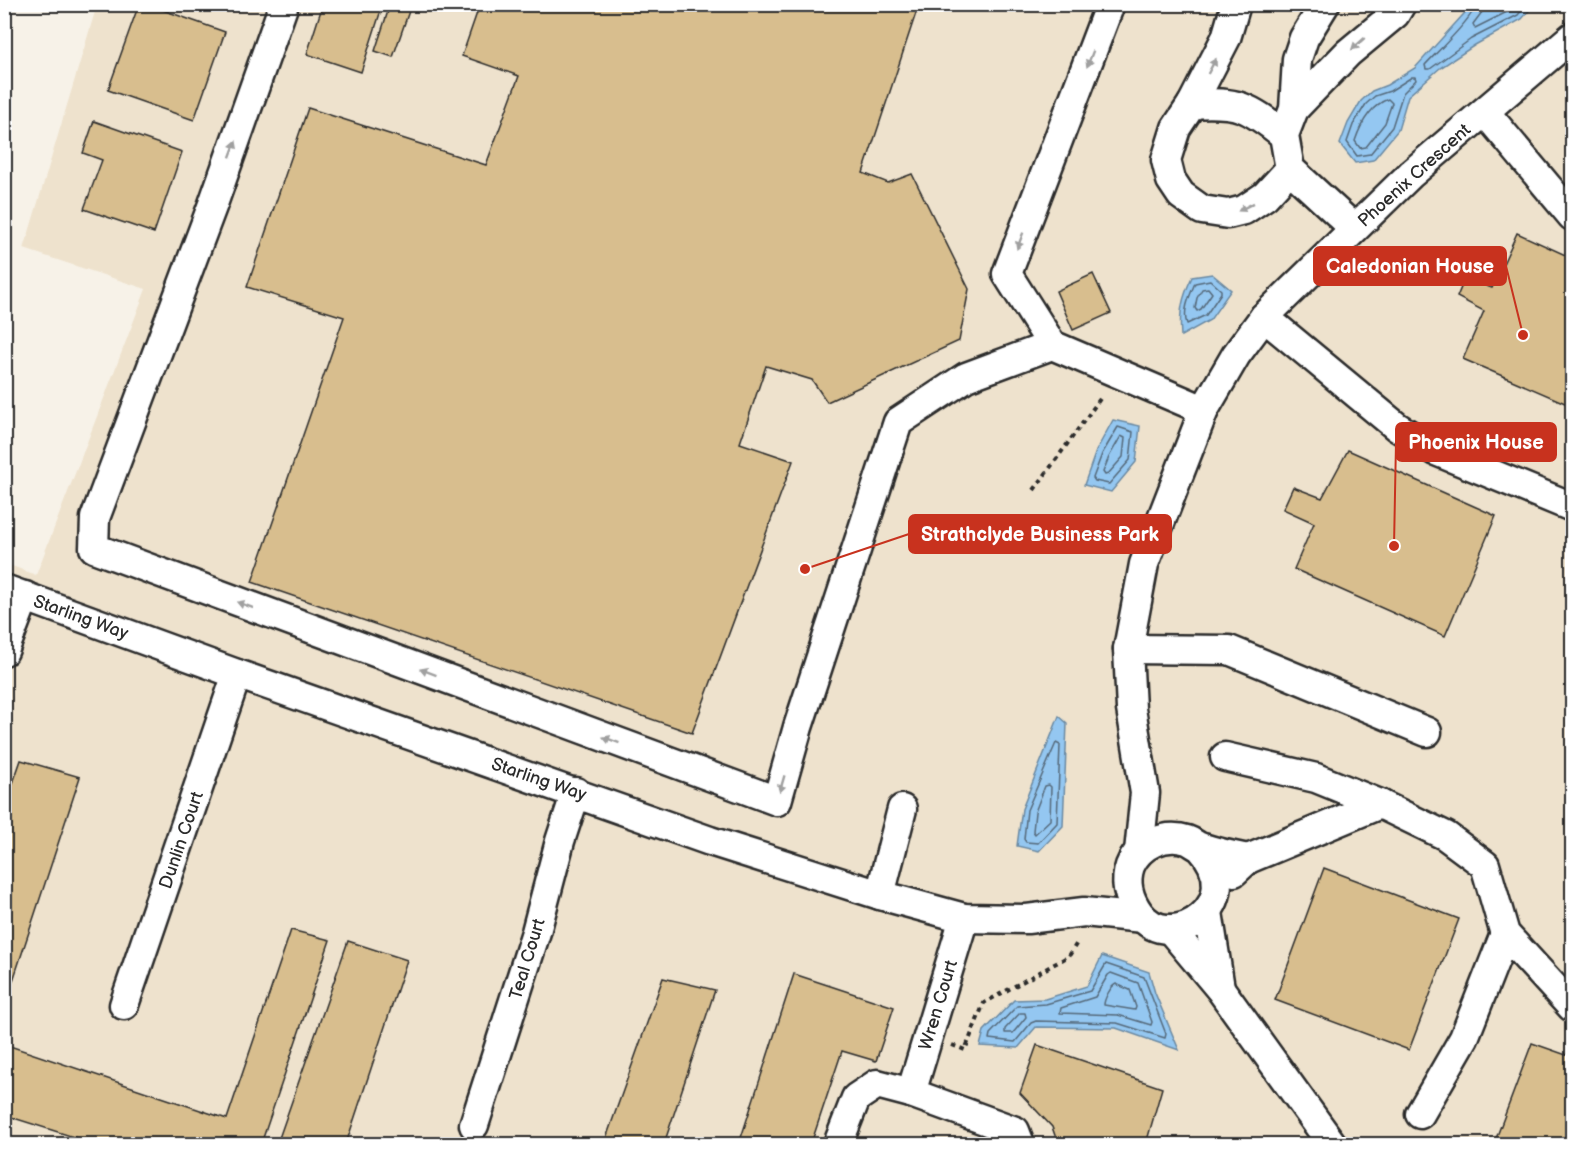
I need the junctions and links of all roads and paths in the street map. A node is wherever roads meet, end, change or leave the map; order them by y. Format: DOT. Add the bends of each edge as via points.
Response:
graph roads {
  1 [pos="284,4"];
  2 [pos="1110,4"];
  3 [pos="1236,4"];
  4 [pos="1325,4"];
  5 [pos="1401,4"];
  6 [pos="1572,37"];
  7 [pos="1192,104"];
  8 [pos="1485,112"];
  9 [pos="1289,122"];
  10 [pos="1290,169"];
  11 [pos="1572,216"];
  12 [pos="1354,228"];
  13 [pos="1264,318"];
  14 [pos="1052,345"];
  15 [pos="1106,391"];
  16 [pos="1204,410"];
  17 [pos="1034,490"];
  18 [pos="1572,507"];
  19 [pos="15,593"];
  20 [pos="1128,649"];
  21 [pos="4,651"];
  22 [pos="237,674"];
  23 [pos="1427,732"];
  24 [pos="1225,757"];
  25 [pos="576,792"];
  26 [pos="1145,793"];
  27 [pos="1380,804"];
  28 [pos="902,809"];
  29 [pos="1187,843"];
  30 [pos="1139,852"];
  31 [pos="1248,860"];
  32 [pos="1127,878"];
  33 [pos="880,895"];
  34 [pos="1213,900"];
  35 [pos="964,918"];
  36 [pos="1143,918"];
  37 [pos="1083,923"];
  38 [pos="1170,929"];
  39 [pos="1505,934"];
  40 [pos="1221,990"];
  41 [pos="124,1005"];
  42 [pos="1572,1007"];
  43 [pos="943,1042"];
  44 [pos="911,1093"];
  45 [pos="1420,1114"];
  46 [pos="474,1125"];
  47 [pos="838,1144"];
  48 [pos="1020,1144"];
  49 [pos="1332,1144"];
  14 -- 1 [label="street, one-way" via="966,377 898,422 777,801 93,548 95,518"];
  2 -- 14 [label="street, one-way" via="1008,274"];
  7 -- 3 [label="street, one-way" via="1226,38"];
  4 -- 9 [label="street" via="1304,38 1297,59"];
  5 -- 9 [label="street, one-way" via="1395,14 1348,53"];
  6 -- 8 [label="street, Phoenix Crescent"];
  7 -- 9 [label="street" via="1223,102"];
  10 -- 7 [label="street, one-way" via="1265,196 1244,210 1228,214 1202,210 1181,195 1171,180 1166,160 1176,128"];
  8 -- 11 [label="street"];
  8 -- 12 [label="street, Phoenix Crescent" via="1410,174"];
  9 -- 10 [label="street"];
  10 -- 12 [label="street"];
  12 -- 13 [label="street, Phoenix Crescent"];
  13 -- 16 [label="street, Phoenix Crescent" via="1236,355"];
  13 -- 18 [label="street" via="1397,427 1436,451"];
  14 -- 16 [label="street"];
  15 -- 17 [label="path"];
  16 -- 20 [label="street, Phoenix Crescent" via="1144,564"];
  19 -- 21 [label="street"];
  19 -- 22 [label="street, Starling Way"];
  20 -- 23 [label="street" via="1229,650"];
  20 -- 26 [label="street, Phoenix Crescent" via="1131,709"];
  22 -- 25 [label="street, Starling Way"];
  22 -- 41 [label="street, Dunlin Court"];
  24 -- 27 [label="street" via="1316,778"];
  25 -- 33 [label="street, Starling Way" via="710,841"];
  25 -- 46 [label="street, Teal Court"];
  26 -- 29 [label="street, Phoenix Crescent"];
  26 -- 30 [label="street, Phoenix Crescent"];
  27 -- 31 [label="street"];
  27 -- 39 [label="street" via="1446,836 1485,865"];
  28 -- 33 [label="street"];
  29 -- 30 [label="street" via="1161,839"];
  29 -- 31 [label="street"];
  29 -- 34 [label="street" via="1210,859 1216,872"];
  30 -- 32 [label="street"];
  31 -- 34 [label="street"];
  32 -- 36 [label="street" via="1130,900"];
  32 -- 37 [label="street"];
  33 -- 35 [label="street, Starling Way"];
  34 -- 38 [label="street" via="1197,921"];
  34 -- 40 [label="street"];
  35 -- 37 [label="street, Starling Way"];
  35 -- 44 [label="street, Wren Court"];
  36 -- 37 [label="street, Starling Way"];
  36 -- 38 [label="street"];
  37 -- 43 [label="path" via="1069,956 984,1003 965,1050"];
  38 -- 40 [label="street"];
  39 -- 42 [label="street"];
  39 -- 45 [label="street" via="1464,1038"];
  40 -- 49 [label="street"];
  44 -- 47 [label="street" via="877,1084 856,1098"];
  44 -- 48 [label="street" via="1015,1131"];
}
